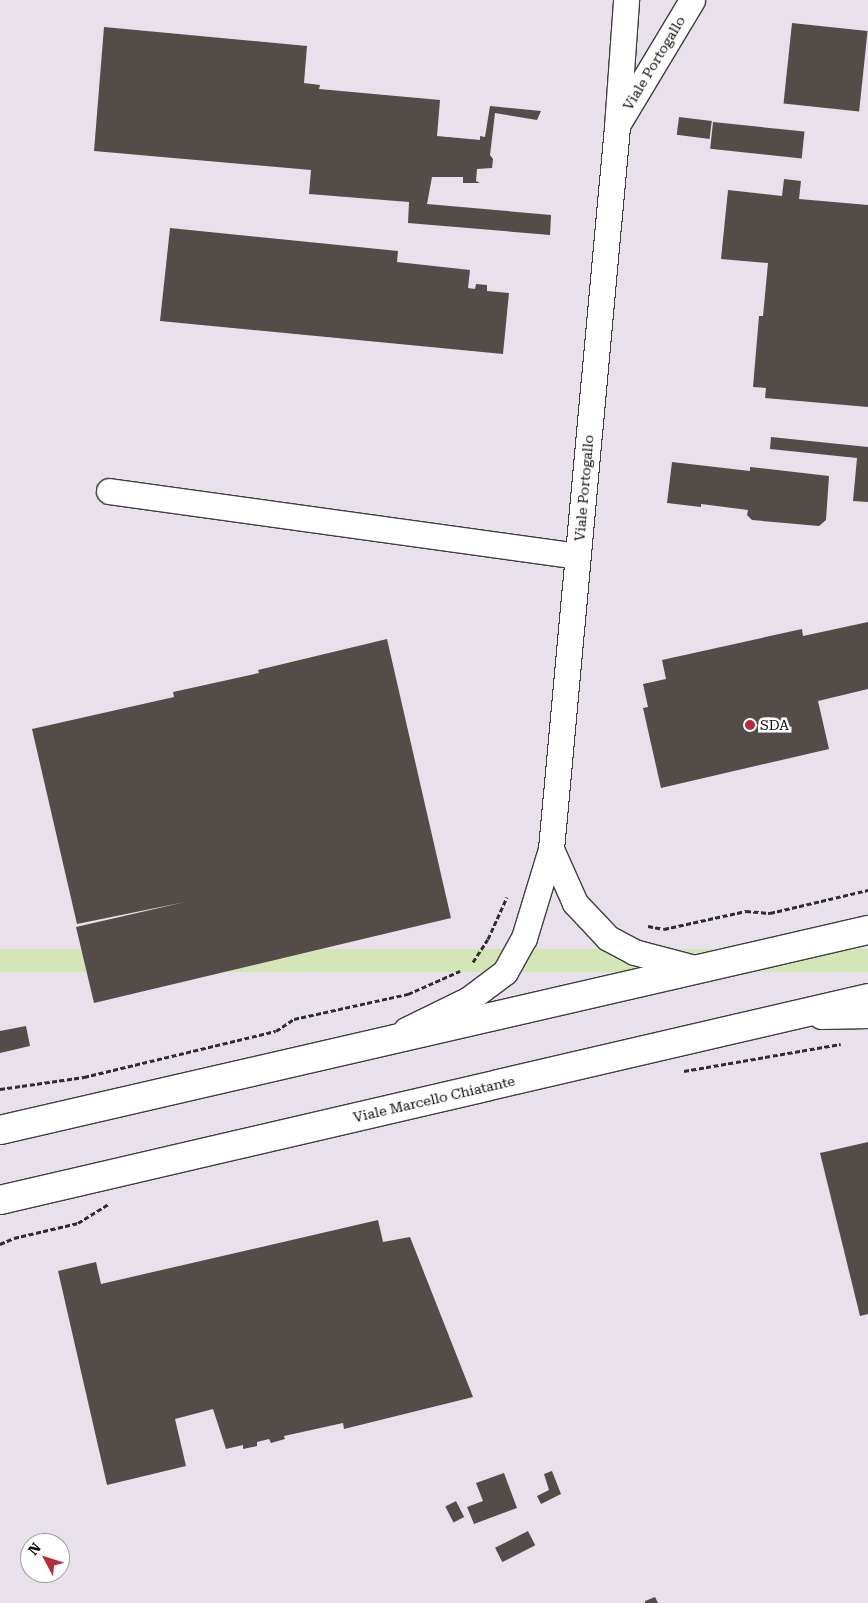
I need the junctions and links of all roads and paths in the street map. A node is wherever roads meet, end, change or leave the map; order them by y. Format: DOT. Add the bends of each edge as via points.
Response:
graph roads {
  1 [pos="626,0"];
  2 [pos="692,0"];
  3 [pos="617,127"];
  4 [pos="109,491"];
  5 [pos="578,556"];
  6 [pos="552,850"];
  7 [pos="868,890"];
  8 [pos="510,891"];
  9 [pos="641,924"];
  10 [pos="868,930"];
  11 [pos="470,966"];
  12 [pos="463,969"];
  13 [pos="698,969"];
  14 [pos="868,998"];
  15 [pos="868,1015"];
  16 [pos="793,1016"];
  17 [pos="849,1042"];
  18 [pos="381,1043"];
  19 [pos="676,1073"];
  20 [pos="0,1089"];
  21 [pos="0,1130"];
  22 [pos="0,1200"];
  23 [pos="114,1200"];
  24 [pos="0,1244"];
  1 -- 3 [label="street, Viale Portogallo"];
  2 -- 3 [label="street, Viale Portogallo"];
  3 -- 5 [label="street, Viale Portogallo"];
  4 -- 5 [label="street"];
  5 -- 6 [label="street, Viale Portogallo"];
  6 -- 13 [label="street, Viale Portogallo" via="575,903 608,938 634,952"];
  6 -- 18 [label="street, Viale Portogallo" via="524,938 505,972 469,999"];
  7 -- 9 [label="path" via="770,913 746,911 664,929"];
  8 -- 11 [label="path" via="488,939"];
  10 -- 13 [label="street"];
  12 -- 20 [label="path" via="408,994 294,1019 276,1030 84,1077"];
  13 -- 18 [label="street"];
  14 -- 16 [label="street, Viale Marcello Chiatante"];
  15 -- 16 [label="street"];
  16 -- 22 [label="street, Viale Marcello Chiatante"];
  17 -- 19 [label="path"];
  18 -- 21 [label="street"];
  23 -- 24 [label="path" via="78,1223"];
}
